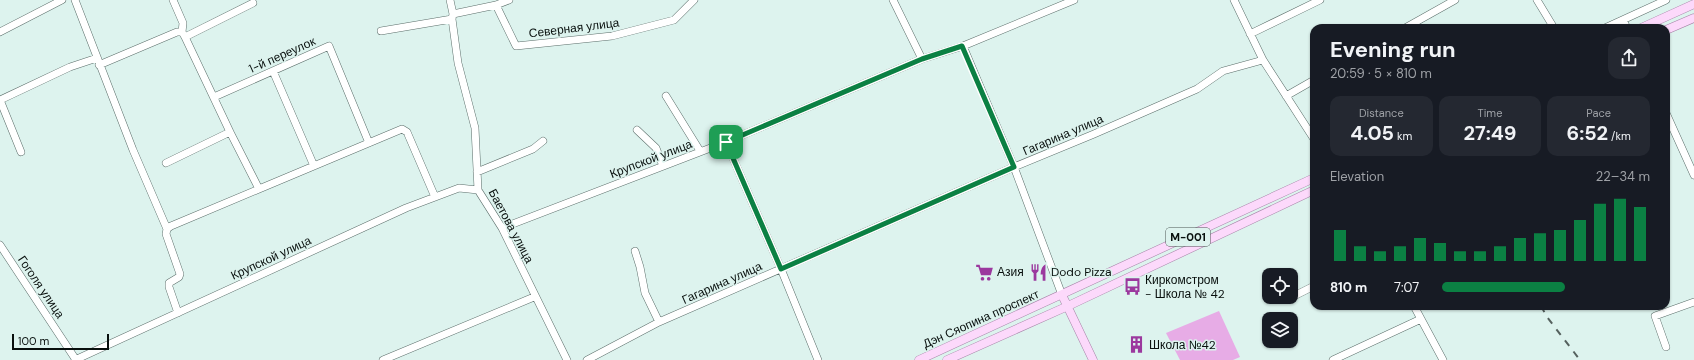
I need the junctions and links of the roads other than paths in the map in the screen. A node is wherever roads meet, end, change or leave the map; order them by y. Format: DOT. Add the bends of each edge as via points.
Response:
graph roads {
  1 [pos="62,0"];
  2 [pos="75,0"];
  3 [pos="173,0"];
  4 [pos="450,0"];
  5 [pos="509,0"];
  6 [pos="694,0"];
  7 [pos="893,0"];
  8 [pos="1074,0"];
  9 [pos="1234,0"];
  10 [pos="1320,0"];
  11 [pos="1455,0"];
  12 [pos="1537,0"];
  13 [pos="1666,0"];
  14 [pos="253,4"];
  15 [pos="1694,4"];
  16 [pos="496,5"];
  17 [pos="453,17"];
  18 [pos="1694,18"];
  19 [pos="1624,20"];
  20 [pos="1413,24"];
  21 [pos="1552,24"];
  22 [pos="1614,24"];
  23 [pos="1626,24"];
  24 [pos="1650,24"];
  25 [pos="1670,28"];
  26 [pos="381,30"];
  27 [pos="0,32"];
  28 [pos="184,34"];
  29 [pos="1250,34"];
  30 [pos="962,46"];
  31 [pos="922,59"];
  32 [pos="1263,60"];
  33 [pos="98,62"];
  34 [pos="273,71"];
  35 [pos="1310,82"];
  36 [pos="666,96"];
  37 [pos="1286,96"];
  38 [pos="214,97"];
  39 [pos="0,100"];
  40 [pos="1670,123"];
  41 [pos="637,130"];
  42 [pos="230,132"];
  43 [pos="1310,133"];
  44 [pos="543,141"];
  45 [pos="726,142"];
  46 [pos="369,143"];
  47 [pos="700,151"];
  48 [pos="21,152"];
  49 [pos="166,163"];
  50 [pos="314,166"];
  51 [pos="663,166"];
  52 [pos="1014,167"];
  53 [pos="478,172"];
  54 [pos="1694,175"];
  55 [pos="1310,180"];
  56 [pos="259,189"];
  57 [pos="478,190"];
  58 [pos="1310,192"];
  59 [pos="435,197"];
  60 [pos="502,228"];
  61 [pos="167,229"];
  62 [pos="0,245"];
  63 [pos="635,250"];
  64 [pos="781,269"];
  65 [pos="1310,288"];
  66 [pos="1298,294"];
  67 [pos="1062,295"];
  68 [pos="534,297"];
  69 [pos="1694,302"];
  70 [pos="1068,306"];
  71 [pos="1416,310"];
  72 [pos="178,313"];
  73 [pos="1421,319"];
  74 [pos="659,322"];
  75 [pos="1666,347"];
  76 [pos="76,360"];
  77 [pos="383,360"];
  78 [pos="567,360"];
  79 [pos="587,360"];
  80 [pos="818,360"];
  81 [pos="919,360"];
  82 [pos="947,360"];
  83 [pos="1093,360"];
  84 [pos="1333,360"];
  85 [pos="1443,360"];
  1 -- 27 [label="street"];
  2 -- 33 [label="street"];
  3 -- 28 [label="street" via="183,22"];
  4 -- 17 [label="street, Баетова улица"];
  5 -- 16 [label="street"];
  6 -- 16 [label="street, Северная улица" via="674,20 633,31 612,36 516,46"];
  7 -- 31 [label="street"];
  8 -- 30 [label="street, Крупской улица"];
  9 -- 29 [label="street"];
  10 -- 29 [label="street"];
  11 -- 20 [label="street"];
  12 -- 21 [label="street"];
  13 -- 19 [label="street"];
  14 -- 28 [label="street"];
  15 -- 24 [label="main road"];
  16 -- 17 [label="street"];
  17 -- 26 [label="street"];
  17 -- 53 [label="street, Баетова улица" via="458,63 476,128"];
  18 -- 25 [label="main road"];
  19 -- 22 [label="street"];
  19 -- 23 [label="street"];
  28 -- 33 [label="street" via="177,32"];
  28 -- 38 [label="street"];
  29 -- 32 [label="street"];
  30 -- 31 [label="street, Крупской улица"];
  30 -- 52 [label="street"];
  31 -- 45 [label="street, Крупской улица"];
  32 -- 37 [label="street"];
  32 -- 52 [label="street, Гагарина улица" via="1222,70 1197,89"];
  33 -- 39 [label="street" via="70,67"];
  33 -- 61 [label="street"];
  34 -- 38 [label="street, 1-й переулок"];
  34 -- 46 [label="street, 1-й переулок" via="329,46"];
  34 -- 50 [label="street"];
  35 -- 37 [label="street"];
  36 -- 47 [label="street"];
  37 -- 43 [label="street"];
  38 -- 42 [label="street"];
  39 -- 48 [label="street"];
  40 -- 54 [label="street"];
  41 -- 51 [label="street" via="656,148"];
  42 -- 49 [label="street"];
  42 -- 56 [label="street"];
  44 -- 53 [label="street" via="533,149"];
  45 -- 47 [label="street, Крупской улица"];
  45 -- 64 [label="street"];
  46 -- 50 [label="street"];
  46 -- 59 [label="street" via="402,129 407,132"];
  47 -- 51 [label="street, Крупской улица"];
  50 -- 56 [label="street"];
  51 -- 60 [label="street, Крупской улица"];
  52 -- 64 [label="street, Гагарина улица"];
  52 -- 67 [label="street"];
  53 -- 57 [label="street, Баетова улица"];
  55 -- 67 [label="main road, Дэн Сяопина проспект / M-001"];
  56 -- 61 [label="street"];
  57 -- 59 [label="street, Крупской улица" via="459,188"];
  57 -- 60 [label="street, Баетова улица"];
  58 -- 70 [label="main road, Дэн Сяопина проспект / M-001"];
  59 -- 72 [label="street, Крупской улица"];
  60 -- 68 [label="street, Баетова улица"];
  61 -- 72 [label="street" via="166,234 180,274 169,283"];
  62 -- 76 [label="street, Гоголя улица"];
  63 -- 74 [label="street" via="645,293"];
  64 -- 74 [label="street, Гагарина улица"];
  64 -- 80 [label="street"];
  65 -- 66 [label="street"];
  67 -- 70 [label="main road"];
  67 -- 81 [label="main road, Дэн Сяопина проспект / M-001"];
  68 -- 77 [label="street"];
  68 -- 78 [label="street, Баетова улица"];
  69 -- 75 [label="street" via="1655,316"];
  70 -- 82 [label="main road, Дэн Сяопина проспект / M-001"];
  70 -- 83 [label="main road"];
  71 -- 73 [label="street"];
  72 -- 76 [label="street, Крупской улица"];
  73 -- 84 [label="street"];
  73 -- 85 [label="street"];
  74 -- 79 [label="street, Гагарина улица"];
}
